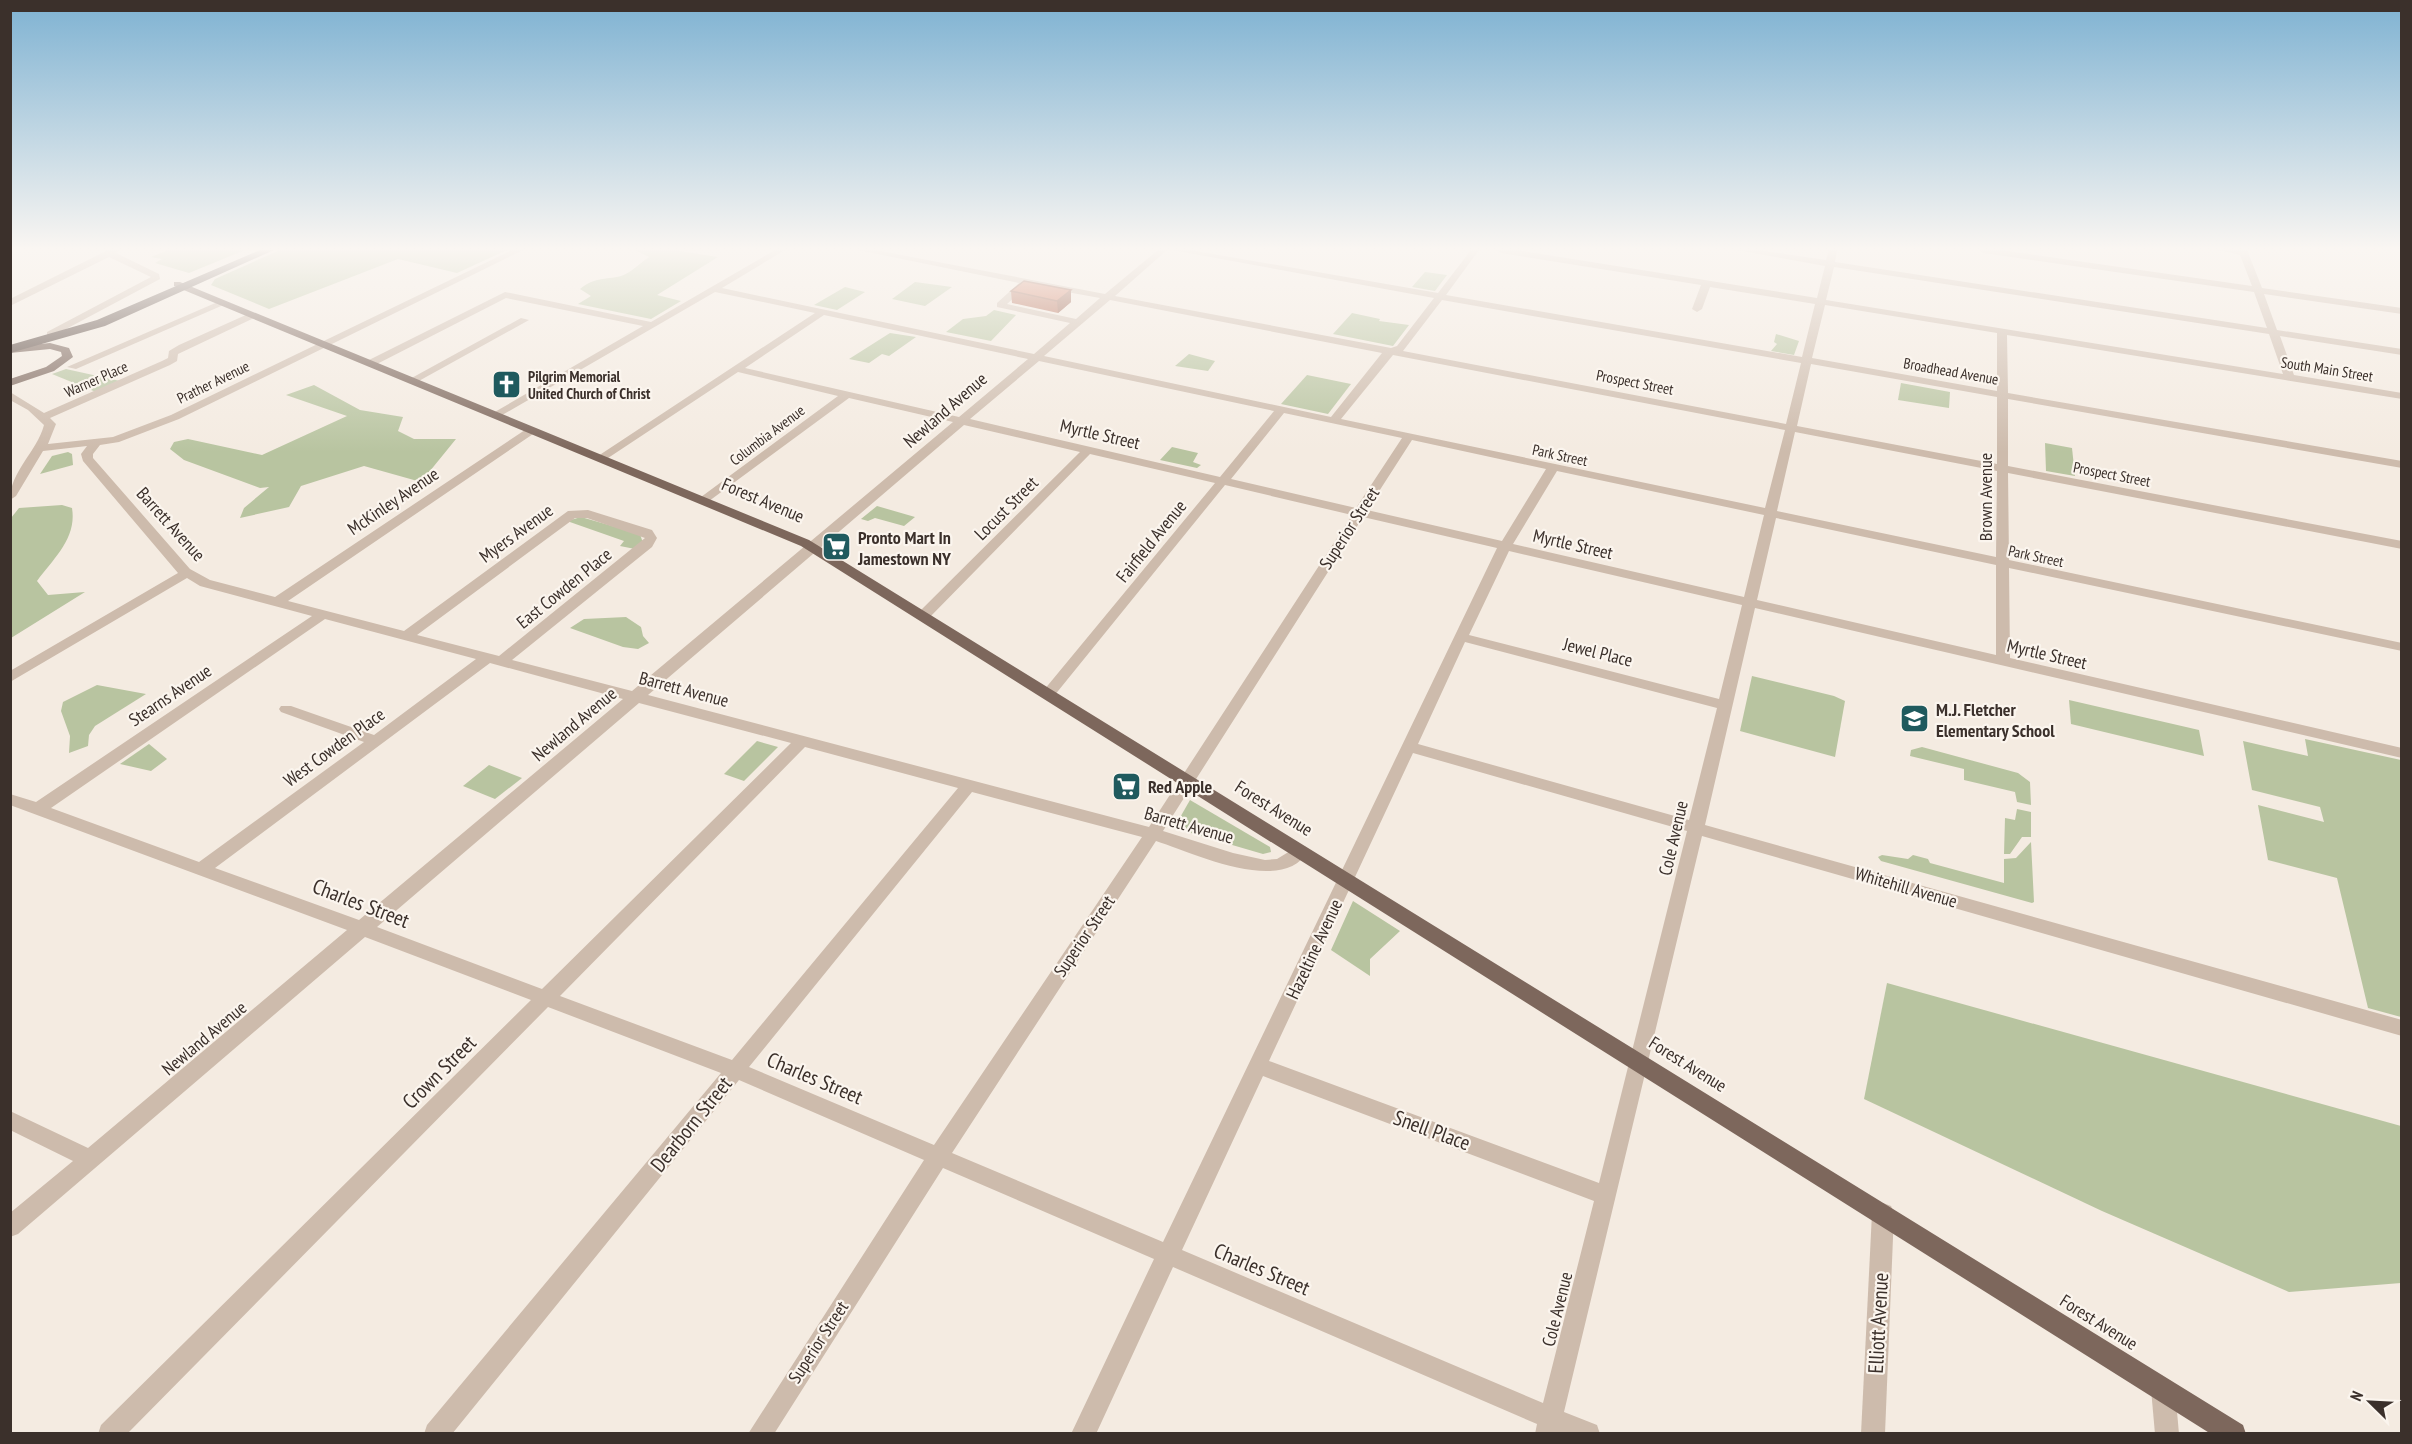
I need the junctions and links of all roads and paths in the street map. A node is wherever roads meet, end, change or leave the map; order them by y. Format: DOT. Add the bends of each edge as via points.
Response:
graph roads {
  1 [pos="82,317"];
  2 [pos="101,317"];
  3 [pos="112,317"];
  4 [pos="188,317"];
  5 [pos="248,317"];
  6 [pos="255,317"];
  7 [pos="379,317"];
  8 [pos="461,317"];
  9 [pos="615,317"];
  10 [pos="666,317"];
  11 [pos="815,317"];
  12 [pos="849,317"];
  13 [pos="1058,317"];
  14 [pos="1084,317"];
  15 [pos="1217,317"];
  16 [pos="1424,317"];
  17 [pos="1554,317"];
  18 [pos="1817,317"];
  19 [pos="1917,317"];
  20 [pos="2180,317"];
  21 [pos="2268,317"];
  22 [pos="524,320"];
  23 [pos="1078,322"];
  24 [pos="653,325"];
  25 [pos="2002,331"];
  26 [pos="2274,332"];
  27 [pos="51,334"];
  28 [pos="10,343"];
  29 [pos="324,344"];
  30 [pos="10,350"];
  31 [pos="1394,351"];
  32 [pos="2402,352"];
  33 [pos="1037,357"];
  34 [pos="1806,362"];
  35 [pos="371,363"];
  36 [pos="72,367"];
  37 [pos="737,369"];
  38 [pos="2290,378"];
  39 [pos="413,380"];
  40 [pos="10,383"];
  41 [pos="847,394"];
  42 [pos="10,395"];
  43 [pos="2002,395"];
  44 [pos="2402,396"];
  45 [pos="1280,411"];
  46 [pos="497,414"];
  47 [pos="44,417"];
  48 [pos="963,421"];
  49 [pos="1333,422"];
  50 [pos="1790,427"];
  51 [pos="532,430"];
  52 [pos="1408,437"];
  53 [pos="96,443"];
  54 [pos="42,444"];
  55 [pos="1088,450"];
  56 [pos="601,458"];
  57 [pos="2402,465"];
  58 [pos="1553,468"];
  59 [pos="2003,468"];
  60 [pos="1222,481"];
  61 [pos="10,496"];
  62 [pos="705,500"];
  63 [pos="1358,513"];
  64 [pos="1769,515"];
  65 [pos="648,544"];
  66 [pos="2402,545"];
  67 [pos="1504,547"];
  68 [pos="814,548"];
  69 [pos="2003,564"];
  70 [pos="187,573"];
  71 [pos="276,603"];
  72 [pos="1749,603"];
  73 [pos="322,615"];
  74 [pos="923,616"];
  75 [pos="407,636"];
  76 [pos="1461,637"];
  77 [pos="2402,647"];
  78 [pos="496,659"];
  79 [pos="2003,662"];
  80 [pos="10,678"];
  81 [pos="1049,693"];
  82 [pos="636,696"];
  83 [pos="1724,705"];
  84 [pos="286,709"];
  85 [pos="376,741"];
  86 [pos="801,742"];
  87 [pos="1410,747"];
  88 [pos="2402,753"];
  89 [pos="1188,781"];
  90 [pos="969,785"];
  91 [pos="10,799"];
  92 [pos="38,809"];
  93 [pos="1696,828"];
  94 [pos="1152,834"];
  95 [pos="1300,851"];
  96 [pos="202,869"];
  97 [pos="1347,880"];
  98 [pos="363,929"];
  99 [pos="546,999"];
  100 [pos="2402,1028"];
  101 [pos="1640,1060"];
  102 [pos="1258,1066"];
  103 [pos="736,1070"];
  104 [pos="10,1120"];
  105 [pos="938,1157"];
  106 [pos="91,1160"];
  107 [pos="1605,1195"];
  108 [pos="1883,1213"];
  109 [pos="10,1227"];
  110 [pos="1168,1255"];
  111 [pos="2163,1389"];
  112 [pos="1549,1426"];
  113 [pos="110,1434"];
  114 [pos="436,1434"];
  115 [pos="759,1434"];
  116 [pos="1083,1434"];
  117 [pos="1588,1434"];
  118 [pos="1873,1434"];
  119 [pos="2167,1434"];
  120 [pos="2234,1434"];
  1 -- 27 [label="street"];
  2 -- 27 [label="highway"];
  3 -- 30 [label="highway"];
  4 -- 36 [label="street"];
  5 -- 47 [label="street, Warner Place" via="183,346 166,363"];
  6 -- 29 [label="main road, Forest Avenue"];
  7 -- 29 [label="street, Prather Avenue"];
  8 -- 35 [label="street"];
  9 -- 24 [label="street"];
  10 -- 24 [label="street"];
  11 -- 37 [label="street"];
  12 -- 33 [label="street, Park Street"];
  13 -- 23 [label="street"];
  14 -- 23 [label="street, Newland Avenue"];
  15 -- 31 [label="street, Prospect Street"];
  16 -- 31 [label="street" via="1401,348"];
  17 -- 34 [label="street, Broadhead Avenue"];
  18 -- 34 [label="street, Cole Avenue"];
  19 -- 25 [label="street, South Main Street"];
  20 -- 26 [label="street"];
  21 -- 26 [label="street"];
  22 -- 39 [label="street"];
  23 -- 33 [label="street, Newland Avenue"];
  24 -- 46 [label="street"];
  25 -- 38 [label="street, South Main Street"];
  25 -- 43 [label="street, Brown Avenue"];
  26 -- 32 [label="street"];
  26 -- 38 [label="street"];
  27 -- 28 [label="highway"];
  29 -- 35 [label="main road, Forest Avenue"];
  29 -- 53 [label="street, Prather Avenue" via="175,417 127,437"];
  30 -- 40 [label="main road" via="54,347 65,350 68,357 50,369"];
  31 -- 49 [label="street" via="1386,354"];
  31 -- 50 [label="street, Prospect Street"];
  33 -- 45 [label="street, Park Street"];
  33 -- 48 [label="street, Newland Avenue"];
  34 -- 43 [label="street, Broadhead Avenue"];
  34 -- 50 [label="street, Cole Avenue"];
  35 -- 39 [label="main road, Forest Avenue"];
  37 -- 41 [label="street, Myrtle Street"];
  37 -- 56 [label="street"];
  38 -- 44 [label="street, South Main Street"];
  39 -- 46 [label="main road, Forest Avenue"];
  41 -- 48 [label="street, Myrtle Street"];
  41 -- 62 [label="street, Columbia Avenue"];
  42 -- 47 [label="street"];
  43 -- 57 [label="street, Broadhead Avenue"];
  43 -- 59 [label="street, Brown Avenue"];
  45 -- 49 [label="street, Park Street"];
  45 -- 60 [label="street, Fairfield Avenue"];
  46 -- 51 [label="main road, Forest Avenue"];
  47 -- 54 [label="street" via="50,424"];
  48 -- 55 [label="street, Myrtle Street"];
  48 -- 68 [label="street, Newland Avenue"];
  49 -- 52 [label="street, Park Street"];
  50 -- 59 [label="street, Prospect Street"];
  50 -- 64 [label="street, Cole Avenue"];
  51 -- 56 [label="main road, Forest Avenue"];
  51 -- 71 [label="street, McKinley Avenue"];
  52 -- 58 [label="street, Park Street"];
  52 -- 63 [label="street, Superior Street"];
  53 -- 54 [label="street, Prather Avenue"];
  53 -- 70 [label="street, Barrett Avenue" via="87,459"];
  54 -- 61 [label="street"];
  55 -- 60 [label="street, Myrtle Street"];
  55 -- 74 [label="street, Locust Street"];
  56 -- 62 [label="main road, Forest Avenue"];
  58 -- 64 [label="street, Park Street"];
  58 -- 67 [label="street, Hazeltine Avenue"];
  59 -- 66 [label="street, Prospect Street"];
  59 -- 69 [label="street, Brown Avenue"];
  60 -- 63 [label="street, Myrtle Street"];
  60 -- 81 [label="street, Fairfield Avenue"];
  62 -- 68 [label="main road, Forest Avenue"];
  63 -- 67 [label="street, Myrtle Street"];
  63 -- 89 [label="street, Superior Street"];
  64 -- 69 [label="street, Park Street"];
  64 -- 72 [label="street, Cole Avenue"];
  65 -- 75 [label="street, Myers Avenue" via="651,538 644,530 584,513 572,514"];
  65 -- 78 [label="street, East Cowden Place"];
  67 -- 72 [label="street, Myrtle Street"];
  67 -- 76 [label="street, Hazeltine Avenue"];
  68 -- 74 [label="main road, Forest Avenue"];
  68 -- 82 [label="street, Newland Avenue"];
  69 -- 77 [label="street, Park Street"];
  69 -- 79 [label="street, Brown Avenue"];
  70 -- 71 [label="street, Barrett Avenue" via="204,584"];
  70 -- 80 [label="street"];
  71 -- 73 [label="street, Barrett Avenue"];
  72 -- 79 [label="street, Myrtle Street"];
  72 -- 83 [label="street, Cole Avenue"];
  73 -- 75 [label="street, Barrett Avenue"];
  73 -- 92 [label="street, Stearns Avenue"];
  74 -- 81 [label="main road, Forest Avenue"];
  75 -- 78 [label="street, Barrett Avenue"];
  76 -- 83 [label="street, Jewel Place"];
  76 -- 87 [label="street, Hazeltine Avenue"];
  78 -- 82 [label="street, Barrett Avenue"];
  78 -- 85 [label="street, West Cowden Place"];
  79 -- 88 [label="street, Myrtle Street"];
  81 -- 89 [label="main road, Forest Avenue"];
  82 -- 86 [label="street, Barrett Avenue"];
  82 -- 98 [label="street, Newland Avenue"];
  83 -- 93 [label="street, Cole Avenue"];
  84 -- 85 [label="street"];
  85 -- 96 [label="street, West Cowden Place"];
  86 -- 90 [label="street, Barrett Avenue"];
  86 -- 99 [label="street, Crown Street"];
  87 -- 93 [label="street, Whitehill Avenue"];
  87 -- 97 [label="street, Hazeltine Avenue"];
  89 -- 94 [label="street, Superior Street"];
  89 -- 95 [label="main road, Forest Avenue"];
  90 -- 94 [label="street, Barrett Avenue"];
  90 -- 103 [label="street, Dearborn Street"];
  91 -- 92 [label="street, Charles Street"];
  92 -- 96 [label="street, Charles Street"];
  93 -- 100 [label="street, Whitehill Avenue"];
  93 -- 101 [label="street, Cole Avenue"];
  94 -- 95 [label="street, Barrett Avenue" via="1257,865 1276,866"];
  94 -- 105 [label="street, Superior Street"];
  95 -- 97 [label="main road, Forest Avenue"];
  96 -- 98 [label="street, Charles Street"];
  97 -- 101 [label="main road, Forest Avenue"];
  97 -- 102 [label="street, Hazeltine Avenue"];
  98 -- 99 [label="street, Charles Street"];
  98 -- 106 [label="street, Newland Avenue"];
  99 -- 103 [label="street, Charles Street"];
  99 -- 113 [label="street, Crown Street"];
  101 -- 107 [label="street, Cole Avenue"];
  101 -- 108 [label="main road, Forest Avenue"];
  102 -- 107 [label="street, Snell Place"];
  102 -- 110 [label="street, Hazeltine Avenue"];
  103 -- 105 [label="street, Charles Street"];
  103 -- 114 [label="street, Dearborn Street"];
  104 -- 106 [label="street"];
  105 -- 110 [label="street, Charles Street"];
  105 -- 115 [label="street, Superior Street"];
  106 -- 109 [label="street, Newland Avenue"];
  107 -- 112 [label="street, Cole Avenue"];
  108 -- 111 [label="main road, Forest Avenue"];
  108 -- 118 [label="street, Elliott Avenue"];
  110 -- 112 [label="street, Charles Street"];
  110 -- 116 [label="street, Hazeltine Avenue"];
  111 -- 119 [label="street"];
  111 -- 120 [label="main road, Forest Avenue"];
  112 -- 117 [label="street, Charles Street"];
}
